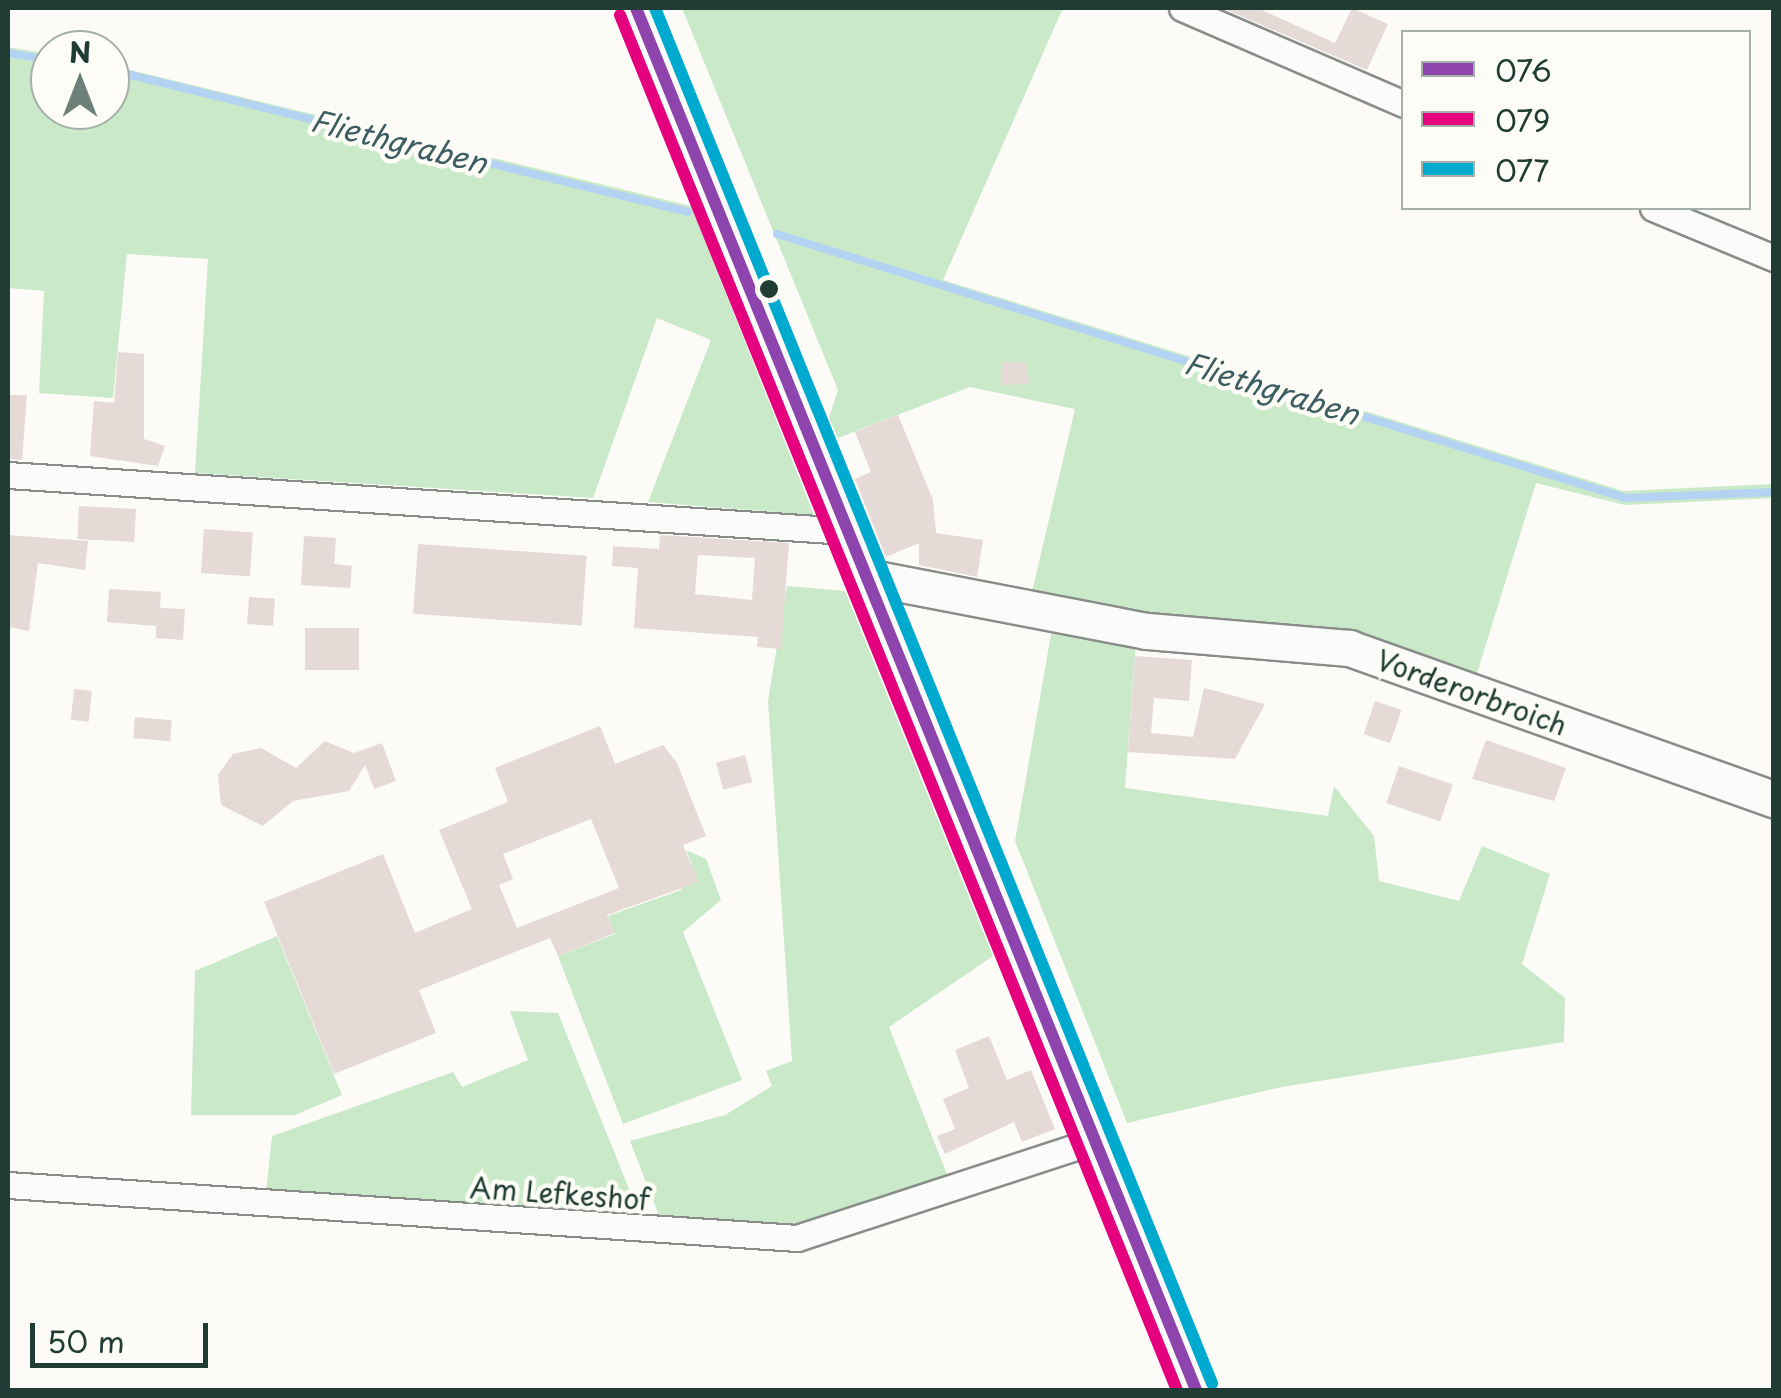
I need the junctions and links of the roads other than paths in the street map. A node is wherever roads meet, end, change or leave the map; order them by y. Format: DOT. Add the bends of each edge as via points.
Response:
graph roads {
  1 [pos="636,8"];
  2 [pos="1182,8"];
  3 [pos="1401,103"];
  4 [pos="1658,210"];
  5 [pos="1774,258"];
  6 [pos="8,475"];
  7 [pos="847,531"];
  8 [pos="866,577"];
  9 [pos="1774,799"];
  10 [pos="1094,1140"];
  11 [pos="8,1185"];
  12 [pos="1196,1390"];
  1 -- 7 [label="street"];
  2 -- 3 [label="street"];
  4 -- 5 [label="street"];
  6 -- 7 [label="street"];
  7 -- 8 [label="street"];
  8 -- 9 [label="street, Vorderorbroich" via="1147,631 1349,648"];
  8 -- 10 [label="street"];
  10 -- 11 [label="street, Am Lefkeshof" via="797,1238"];
  10 -- 12 [label="street"];
}
